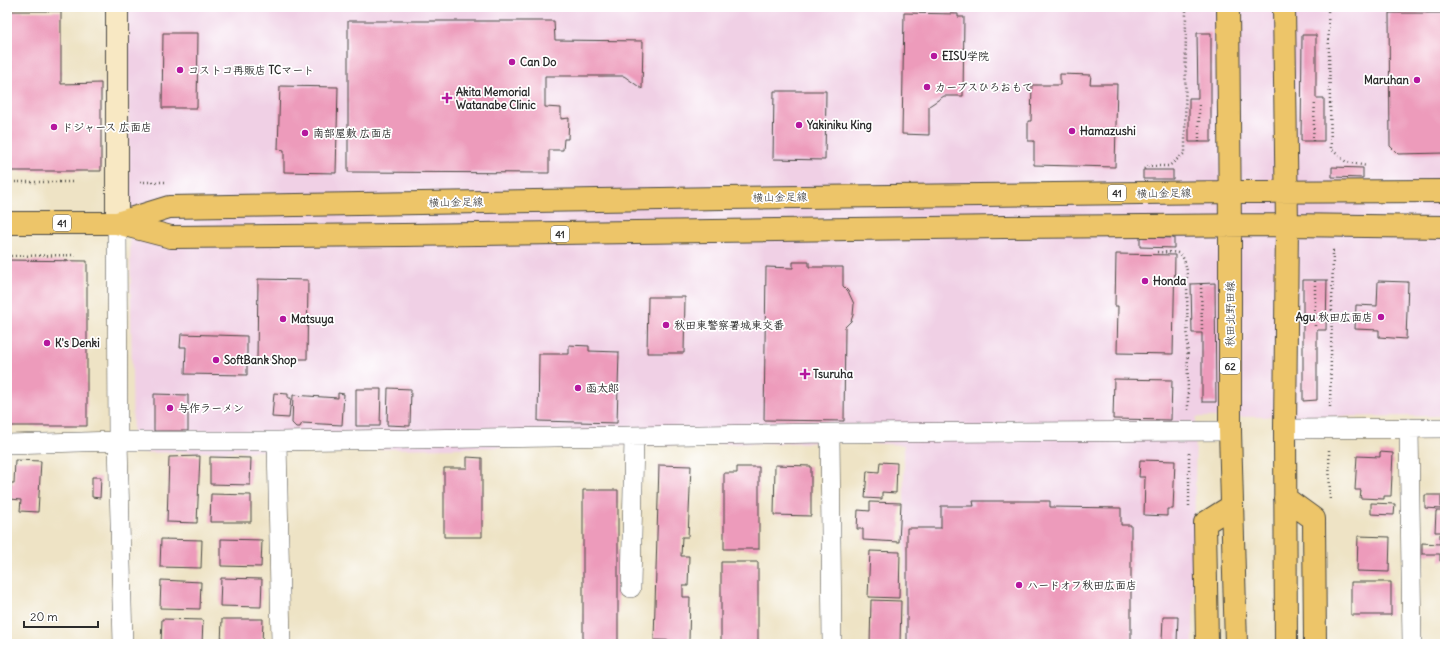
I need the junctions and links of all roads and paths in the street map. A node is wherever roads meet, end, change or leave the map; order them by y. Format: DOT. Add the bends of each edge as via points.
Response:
graph roads {
  1 [pos="117,7"];
  2 [pos="1186,7"];
  3 [pos="1228,7"];
  4 [pos="1284,7"];
  5 [pos="1328,7"];
  6 [pos="1314,101"];
  7 [pos="1200,103"];
  8 [pos="1313,141"];
  9 [pos="1199,142"];
  10 [pos="1372,168"];
  11 [pos="1143,170"];
  12 [pos="7,182"];
  13 [pos="74,182"];
  14 [pos="169,182"];
  15 [pos="118,183"];
  16 [pos="1286,191"];
  17 [pos="1445,191"];
  18 [pos="1230,192"];
  19 [pos="665,198"];
  20 [pos="7,223"];
  21 [pos="118,223"];
  22 [pos="1287,225"];
  23 [pos="1230,227"];
  24 [pos="1445,227"];
  25 [pos="666,232"];
  26 [pos="1151,251"];
  27 [pos="1340,251"];
  28 [pos="79,255"];
  29 [pos="7,256"];
  30 [pos="1315,280"];
  31 [pos="1201,284"];
  32 [pos="1315,326"];
  33 [pos="1202,329"];
  34 [pos="1410,428"];
  35 [pos="1445,428"];
  36 [pos="1285,429"];
  37 [pos="1329,429"];
  38 [pos="1230,430"];
  39 [pos="1189,431"];
  40 [pos="830,433"];
  41 [pos="634,436"];
  42 [pos="118,441"];
  43 [pos="277,441"];
  44 [pos="7,444"];
  45 [pos="1285,498"];
  46 [pos="1232,506"];
  47 [pos="1330,508"];
  48 [pos="1189,510"];
  49 [pos="632,588"];
  50 [pos="123,644"];
  51 [pos="280,644"];
  52 [pos="832,644"];
  53 [pos="1207,644"];
  54 [pos="1236,644"];
  55 [pos="1286,644"];
  56 [pos="1315,644"];
  57 [pos="1412,644"];
  1 -- 15 [label="street"];
  2 -- 11 [label="path" via="1184,153 1169,166 1148,166"];
  3 -- 18 [label="main road, 秋田北野田線 / 62"];
  4 -- 16 [label="main road"];
  5 -- 10 [label="path" via="1331,149 1346,162"];
  6 -- 8 [label="path"];
  7 -- 9 [label="path"];
  12 -- 13 [label="path"];
  14 -- 15 [label="path"];
  15 -- 21 [label="street"];
  16 -- 17 [label="main road, 横山金足線 / 41"];
  16 -- 18 [label="main road, 横山金足線 / 41"];
  16 -- 22 [label="main road"];
  18 -- 19 [label="main road, 横山金足線 / 41"];
  18 -- 23 [label="main road, 秋田北野田線 / 62"];
  19 -- 21 [label="main road, 横山金足線 / 41" via="169,207"];
  19 -- 25 [label="main road"];
  20 -- 21 [label="main road, 横山金足線 / 41"];
  21 -- 25 [label="main road, 横山金足線 / 41" via="171,237"];
  21 -- 42 [label="street"];
  22 -- 23 [label="main road, 横山金足線 / 41"];
  22 -- 24 [label="main road, 横山金足線 / 41"];
  22 -- 36 [label="main road"];
  23 -- 25 [label="main road, 横山金足線 / 41"];
  23 -- 38 [label="main road, 秋田北野田線 / 62"];
  26 -- 39 [label="path" via="1179,252 1184,257 1187,271"];
  27 -- 37 [label="path" via="1333,251"];
  28 -- 29 [label="path"];
  30 -- 32 [label="path"];
  31 -- 33 [label="path"];
  34 -- 35 [label="street"];
  34 -- 37 [label="street"];
  34 -- 57 [label="street"];
  36 -- 37 [label="street"];
  36 -- 45 [label="main road"];
  37 -- 47 [label="path"];
  38 -- 39 [label="street"];
  38 -- 46 [label="main road, 秋田北野田線 / 62"];
  39 -- 40 [label="street"];
  39 -- 48 [label="path"];
  40 -- 41 [label="street"];
  40 -- 52 [label="street"];
  41 -- 43 [label="street"];
  41 -- 49 [label="street"];
  42 -- 43 [label="street"];
  42 -- 44 [label="street"];
  42 -- 50 [label="street"];
  43 -- 51 [label="street"];
  45 -- 55 [label="main road"];
  45 -- 56 [label="main road" via="1314,519"];
  46 -- 53 [label="main road" via="1205,523"];
  46 -- 54 [label="main road, 秋田北野田線 / 62"];
}
